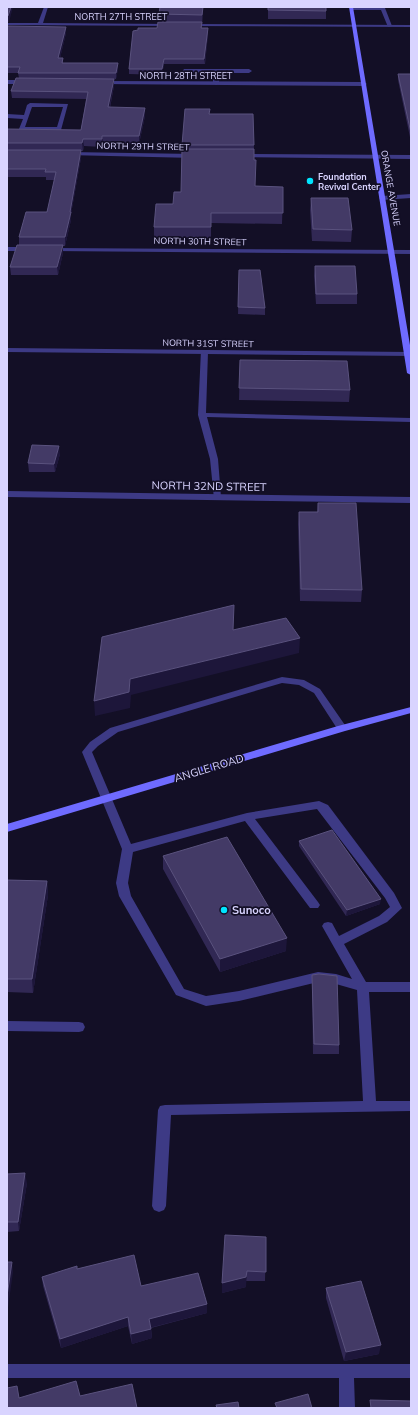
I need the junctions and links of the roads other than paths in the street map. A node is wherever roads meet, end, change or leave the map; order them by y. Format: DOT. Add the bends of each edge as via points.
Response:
graph roads {
  1 [pos="46,7"];
  2 [pos="351,8"];
  3 [pos="7,24"];
  4 [pos="40,24"];
  5 [pos="174,25"];
  6 [pos="182,25"];
  7 [pos="354,26"];
  8 [pos="390,26"];
  9 [pos="411,26"];
  10 [pos="184,71"];
  11 [pos="216,71"];
  12 [pos="249,71"];
  13 [pos="7,82"];
  14 [pos="38,82"];
  15 [pos="92,82"];
  16 [pos="216,83"];
  17 [pos="364,84"];
  18 [pos="7,116"];
  19 [pos="25,117"];
  20 [pos="63,154"];
  21 [pos="199,156"];
  22 [pos="231,156"];
  23 [pos="375,157"];
  24 [pos="411,158"];
  25 [pos="411,196"];
  26 [pos="382,198"];
  27 [pos="7,249"];
  28 [pos="38,249"];
  29 [pos="46,249"];
  30 [pos="392,252"];
  31 [pos="411,252"];
  32 [pos="7,350"];
  33 [pos="204,352"];
  34 [pos="409,354"];
  35 [pos="411,373"];
  36 [pos="202,415"];
  37 [pos="411,420"];
  38 [pos="7,494"];
  39 [pos="218,497"];
  40 [pos="411,500"];
  41 [pos="411,710"];
  42 [pos="342,728"];
  43 [pos="105,799"];
  44 [pos="247,817"];
  45 [pos="7,828"];
  46 [pos="128,849"];
  47 [pos="314,905"];
  48 [pos="328,926"];
  49 [pos="337,942"];
  50 [pos="411,987"];
  51 [pos="363,988"];
  52 [pos="7,1026"];
  53 [pos="79,1027"];
  54 [pos="370,1106"];
  55 [pos="411,1106"];
  56 [pos="159,1206"];
  57 [pos="7,1371"];
  58 [pos="346,1371"];
  59 [pos="411,1371"];
  60 [pos="347,1408"];
  1 -- 4 [label="street"];
  2 -- 7 [label="main road, ORANGE AVENUE"];
  2 -- 8 [label="street" via="383,9"];
  3 -- 4 [label="street, NORTH 27TH STREET"];
  4 -- 5 [label="street, NORTH 27TH STREET"];
  6 -- 7 [label="street, NORTH 27TH STREET"];
  7 -- 8 [label="street, NORTH 27TH STREET"];
  7 -- 17 [label="main road, ORANGE AVENUE"];
  8 -- 9 [label="street, NORTH 27TH STREET"];
  10 -- 11 [label="street"];
  11 -- 12 [label="street"];
  11 -- 16 [label="street"];
  13 -- 14 [label="street"];
  15 -- 16 [label="street, NORTH 28TH STREET"];
  16 -- 17 [label="street, NORTH 28TH STREET"];
  17 -- 23 [label="main road, ORANGE AVENUE"];
  18 -- 19 [label="street"];
  19 -- 19 [label="street" via="22,129 59,129 66,105 30,105"];
  20 -- 21 [label="street, NORTH 29TH STREET"];
  22 -- 23 [label="street"];
  23 -- 24 [label="street"];
  23 -- 26 [label="main road, ORANGE AVENUE"];
  25 -- 26 [label="street"];
  26 -- 30 [label="main road, ORANGE AVENUE"];
  27 -- 28 [label="street"];
  29 -- 30 [label="street, NORTH 30TH STREET"];
  30 -- 31 [label="street, NORTH 30TH STREET"];
  30 -- 34 [label="main road, ORANGE AVENUE"];
  32 -- 33 [label="street, NORTH 31ST STREET"];
  33 -- 34 [label="street, NORTH 31ST STREET"];
  33 -- 36 [label="street"];
  34 -- 35 [label="main road, ORANGE AVENUE"];
  36 -- 37 [label="street"];
  36 -- 39 [label="street" via="214,459"];
  38 -- 39 [label="street, NORTH 32ND STREET"];
  39 -- 40 [label="street, NORTH 32ND STREET"];
  41 -- 42 [label="main road, ANGLE ROAD"];
  42 -- 43 [label="main road, ANGLE ROAD"];
  42 -- 43 [label="street" via="317,691 301,682 282,680 109,733 87,752"];
  43 -- 45 [label="main road, ANGLE ROAD"];
  43 -- 46 [label="street"];
  44 -- 46 [label="street"];
  44 -- 47 [label="street"];
  44 -- 49 [label="street" via="319,805 324,808 390,896 396,908 383,919"];
  46 -- 51 [label="street" via="122,883 125,896 180,992 206,1001 239,996 318,977 336,979"];
  48 -- 49 [label="street"];
  49 -- 51 [label="street"];
  50 -- 51 [label="street"];
  51 -- 54 [label="street"];
  52 -- 53 [label="street"];
  54 -- 55 [label="street"];
  54 -- 56 [label="street" via="165,1110"];
  57 -- 58 [label="street"];
  58 -- 59 [label="street"];
  58 -- 60 [label="street"];
}
